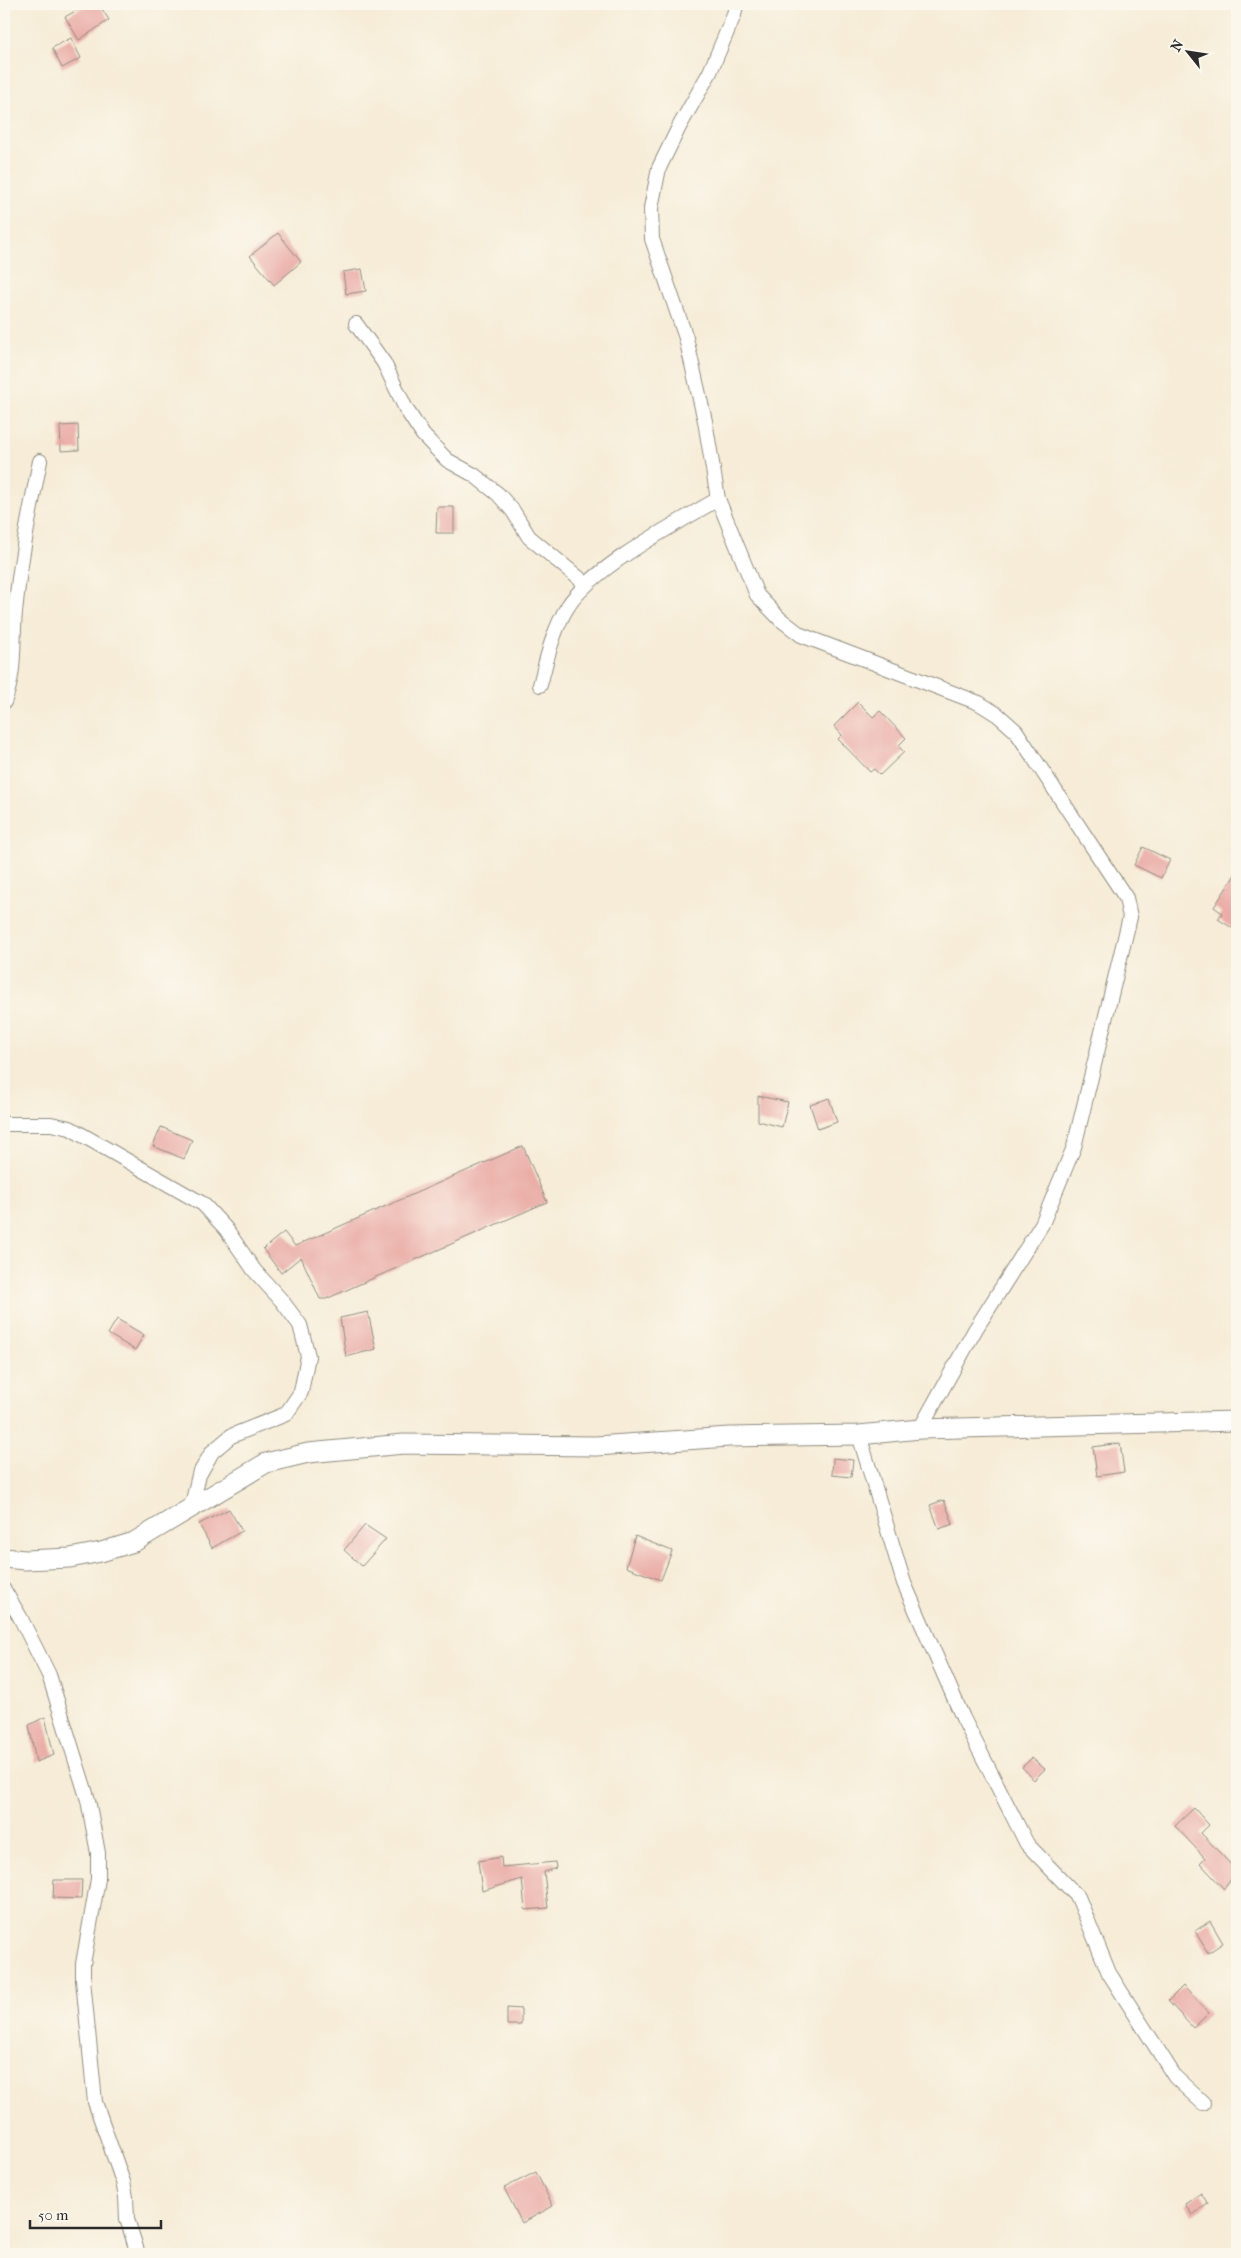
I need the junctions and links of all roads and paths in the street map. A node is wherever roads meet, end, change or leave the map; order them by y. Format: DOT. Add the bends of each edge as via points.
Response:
graph roads {
  1 [pos="736,4"];
  2 [pos="356,324"];
  3 [pos="40,461"];
  4 [pos="718,499"];
  5 [pos="586,584"];
  6 [pos="540,685"];
  7 [pos="4,702"];
  8 [pos="4,1123"];
  9 [pos="1237,1421"];
  10 [pos="920,1429"];
  11 [pos="859,1435"];
  12 [pos="191,1509"];
  13 [pos="4,1558"];
  14 [pos="4,1590"];
  15 [pos="1203,2104"];
  16 [pos="138,2254"];
  1 -- 4 [label="street" via="710,72 659,168 651,208 652,239 686,338"];
  2 -- 5 [label="street" via="384,363 406,409 423,435 447,460 498,494 529,537"];
  3 -- 7 [label="street" via="16,604 13,671"];
  4 -- 5 [label="street" via="646,542"];
  4 -- 10 [label="street" via="757,595 780,619 801,635 979,703 998,714 1016,731 1126,898 1130,917 1126,942 1064,1175 1042,1224 974,1330"];
  5 -- 6 [label="street" via="560,621"];
  8 -- 12 [label="street" via="51,1124 70,1128 203,1204 226,1228 254,1270 300,1325 308,1356 301,1392 286,1414 231,1436 212,1452 199,1474"];
  9 -- 10 [label="street"];
  10 -- 11 [label="street"];
  11 -- 12 [label="street" via="729,1437 596,1446 404,1444 308,1452 266,1463"];
  11 -- 15 [label="street" via="904,1583 963,1718 1027,1844 1078,1897 1109,1973 1175,2077"];
  12 -- 13 [label="street" via="134,1542 101,1552 70,1558"];
  14 -- 16 [label="street" via="49,1675 88,1800 98,1853 98,1879 83,1980 95,2102 123,2182 127,2219"];
}
